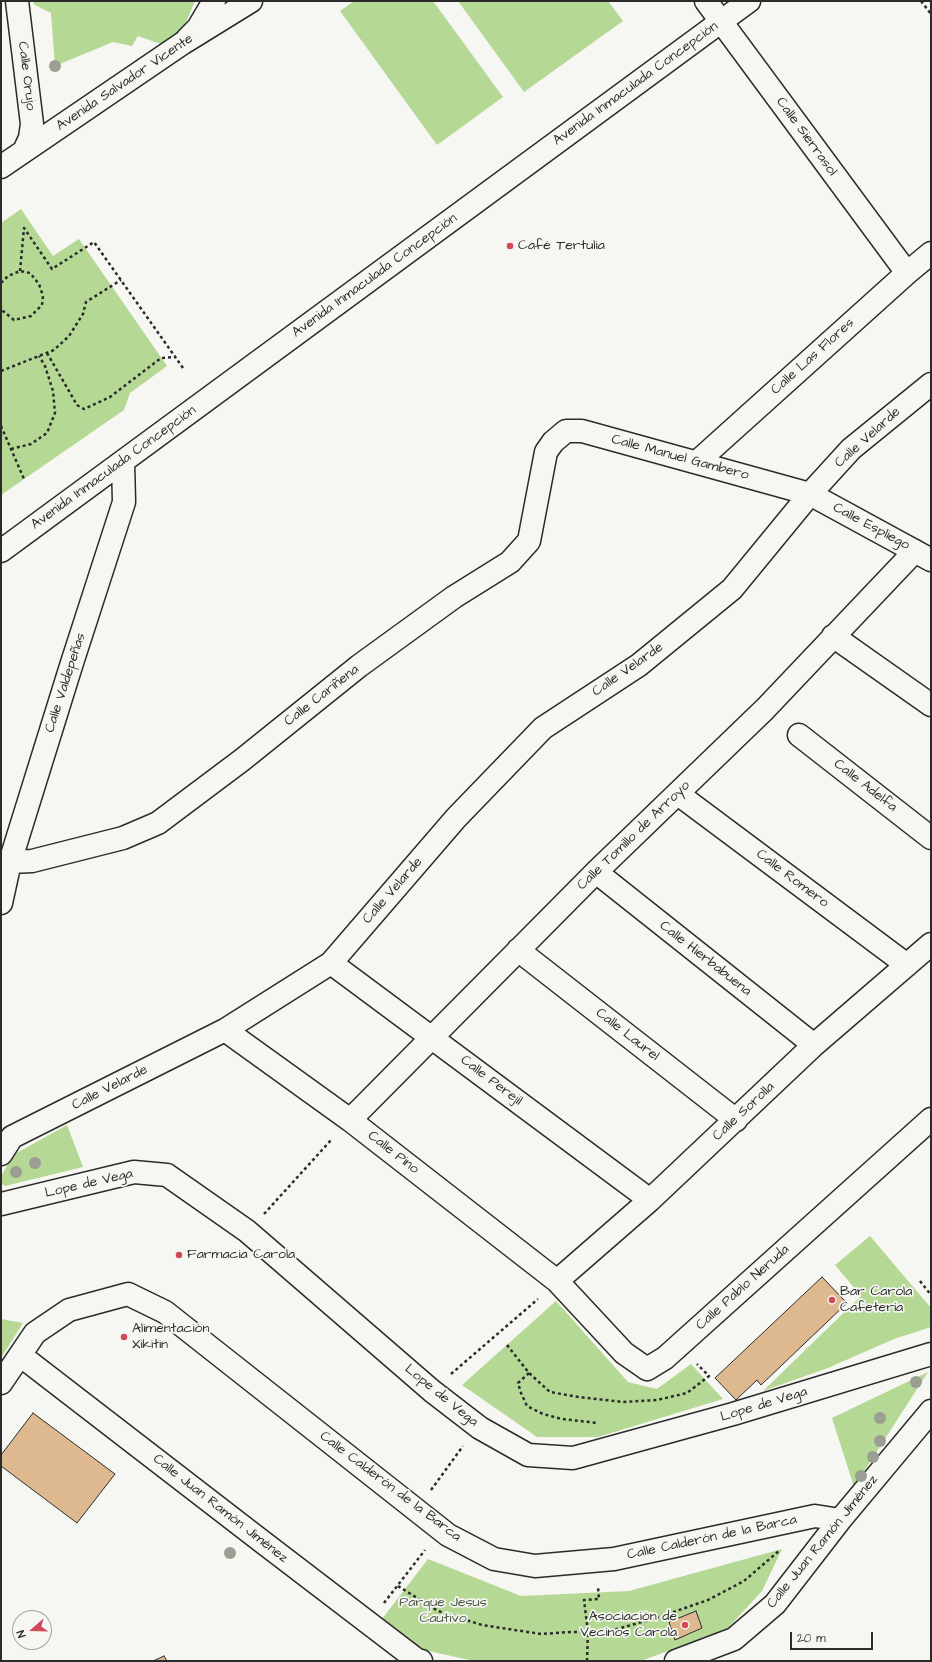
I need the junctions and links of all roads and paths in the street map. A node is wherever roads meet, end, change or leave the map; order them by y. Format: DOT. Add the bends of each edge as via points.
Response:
graph roads {
  1 [pos="17,1"];
  2 [pos="214,1"];
  3 [pos="251,1"];
  4 [pos="706,1"];
  5 [pos="749,1"];
  6 [pos="921,1"];
  7 [pos="931,14"];
  8 [pos="721,21"];
  9 [pos="183,43"];
  10 [pos="24,151"];
  11 [pos="1,167"];
  12 [pos="931,253"];
  13 [pos="20,271"];
  14 [pos="907,273"];
  15 [pos="121,280"];
  16 [pos="1,283"];
  17 [pos="1,307"];
  18 [pos="47,353"];
  19 [pos="39,356"];
  20 [pos="176,357"];
  21 [pos="183,368"];
  22 [pos="1,371"];
  23 [pos="931,384"];
  24 [pos="1,426"];
  25 [pos="552,442"];
  26 [pos="11,449"];
  27 [pos="123,462"];
  28 [pos="697,462"];
  29 [pos="24,480"];
  30 [pos="810,494"];
  31 [pos="1,551"];
  32 [pos="923,556"];
  33 [pos="833,636"];
  34 [pos="931,705"];
  35 [pos="799,735"];
  36 [pos="678,794"];
  37 [pos="931,838"];
  38 [pos="10,862"];
  39 [pos="596,872"];
  40 [pos="1,903"];
  41 [pos="931,944"];
  42 [pos="518,950"];
  43 [pos="332,963"];
  44 [pos="907,964"];
  45 [pos="225,1030"];
  46 [pos="432,1036"];
  47 [pos="814,1045"];
  48 [pos="931,1119"];
  49 [pos="350,1120"];
  50 [pos="736,1120"];
  51 [pos="1,1154"];
  52 [pos="316,1158"];
  53 [pos="280,1197"];
  54 [pos="650,1200"];
  55 [pos="1,1204"];
  56 [pos="556,1281"];
  57 [pos="920,1281"];
  58 [pos="931,1295"];
  59 [pos="542,1296"];
  60 [pos="506,1345"];
  61 [pos="931,1354"];
  62 [pos="20,1355"];
  63 [pos="696,1362"];
  64 [pos="529,1373"];
  65 [pos="446,1378"];
  66 [pos="1,1383"];
  67 [pos="931,1410"];
  68 [pos="604,1422"];
  69 [pos="467,1441"];
  70 [pos="430,1491"];
  71 [pos="840,1520"];
  72 [pos="428,1546"];
  73 [pos="782,1549"];
  74 [pos="398,1586"];
  75 [pos="598,1587"];
  76 [pos="384,1604"];
  77 [pos="588,1632"];
  78 [pos="421,1661"];
  79 [pos="588,1661"];
  80 [pos="676,1661"];
  1 -- 10 [label="street, Calle Orujo" via="32,124 30,138"];
  2 -- 9 [label="street" via="207,16"];
  3 -- 9 [label="street, Avenida Salvador Vicente"];
  4 -- 8 [label="street, Calle Sierrasol"];
  5 -- 8 [label="street, Avenida Inmaculada Concepción"];
  6 -- 7 [label="path"];
  8 -- 14 [label="street, Calle Sierrasol"];
  8 -- 27 [label="street, Avenida Inmaculada Concepción"];
  9 -- 10 [label="street, Avenida Salvador Vicente"];
  10 -- 11 [label="street, Avenida Salvador Vicente"];
  12 -- 14 [label="street, Calle Las Flores"];
  13 -- 15 [label="path" via="24,228 52,269 94,242"];
  13 -- 16 [label="path" via="8,276"];
  13 -- 17 [label="path" via="30,274 39,284 43,296 42,305 31,316 14,320"];
  14 -- 28 [label="street, Calle Las Flores"];
  15 -- 18 [label="path" via="86,302 83,314 69,336"];
  15 -- 20 [label="path"];
  18 -- 19 [label="path"];
  18 -- 20 [label="path" via="77,405 84,409 110,397 161,358"];
  19 -- 22 [label="path"];
  19 -- 26 [label="path" via="53,392 54,413 47,433 31,444"];
  20 -- 21 [label="path"];
  23 -- 30 [label="street, Calle Velarde" via="851,449"];
  24 -- 26 [label="path"];
  25 -- 28 [label="street, Calle Manuel Gambero" via="566,431 582,431"];
  25 -- 38 [label="street, Calle Cariñena" via="546,452 529,541 510,562 454,597 360,666 158,823 123,838 32,861"];
  26 -- 29 [label="path"];
  27 -- 31 [label="street, Avenida Inmaculada Concepción"];
  27 -- 38 [label="street, Calle Valdepeñas" via="124,502"];
  28 -- 30 [label="street, Calle Manuel Gambero"];
  30 -- 32 [label="street, Calle Espliego"];
  30 -- 43 [label="street, Calle Velarde" via="732,589 639,665 543,728 456,818"];
  32 -- 33 [label="street, Calle Tomillo de Arroyo"];
  33 -- 34 [label="street"];
  33 -- 36 [label="street, Calle Tomillo de Arroyo" via="765,709"];
  35 -- 37 [label="street, Calle Adelfa"];
  36 -- 39 [label="street, Calle Tomillo de Arroyo"];
  36 -- 44 [label="street, Calle Romero"];
  38 -- 40 [label="street, Calle Valdepeñas"];
  39 -- 42 [label="street, Calle Tomillo de Arroyo"];
  39 -- 47 [label="street, Calle Hierbabuena"];
  41 -- 44 [label="street, Calle Sorolla"];
  42 -- 46 [label="street, Calle Tomillo de Arroyo"];
  42 -- 50 [label="street, Calle Laurel"];
  43 -- 45 [label="street, Calle Velarde"];
  43 -- 46 [label="street, Calle Perejil"];
  44 -- 47 [label="street, Calle Sorolla"];
  45 -- 49 [label="street, Calle Pino"];
  45 -- 51 [label="street, Calle Velarde" via="12,1137"];
  46 -- 49 [label="street, Calle Tomillo de Arroyo"];
  46 -- 54 [label="street, Calle Perejil"];
  47 -- 50 [label="street, Calle Sorolla"];
  48 -- 56 [label="street, Calle Pablo Neruda" via="665,1358 647,1369 624,1353"];
  49 -- 56 [label="street, Calle Pino"];
  50 -- 54 [label="street, Calle Sorolla"];
  52 -- 53 [label="path"];
  54 -- 56 [label="street, Calle Sorolla"];
  55 -- 61 [label="street, Lope de Vega" via="134,1172 167,1175 247,1231 432,1391 480,1428 528,1455 573,1458 733,1414"];
  57 -- 58 [label="path"];
  59 -- 65 [label="path"];
  60 -- 64 [label="path"];
  62 -- 66 [label="street, Calle Calderón de la Barca"];
  62 -- 71 [label="street, Calle Calderón de la Barca" via="35,1334 69,1310 128,1294 165,1312 448,1535 494,1559 535,1566 614,1559 814,1516"];
  62 -- 78 [label="street, Calle Juan Ramón Jiménez"];
  63 -- 64 [label="path" via="708,1376 687,1393 657,1400 623,1402 550,1392"];
  64 -- 68 [label="path" via="518,1383 527,1406 562,1419 597,1424"];
  67 -- 71 [label="street, Calle Juan Ramón Jiménez"];
  69 -- 70 [label="path"];
  71 -- 80 [label="street, Calle Juan Ramón Jiménez" via="774,1604 734,1639"];
  72 -- 74 [label="path"];
  73 -- 77 [label="path" via="744,1581 708,1600 607,1632"];
  74 -- 76 [label="path"];
  74 -- 77 [label="path" via="438,1611 482,1625 541,1634"];
  75 -- 77 [label="path" via="599,1599 584,1600"];
  77 -- 79 [label="path"];
}
